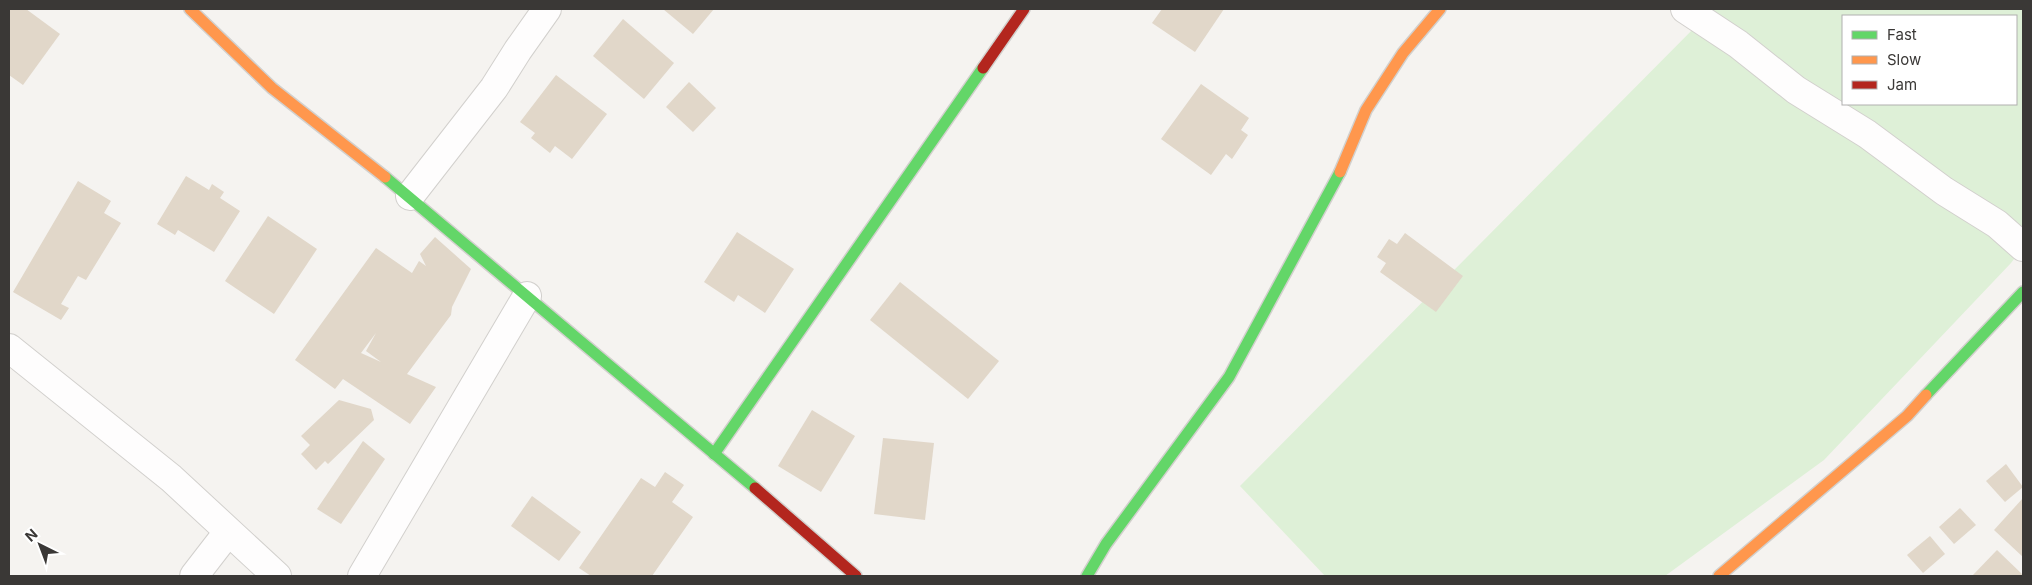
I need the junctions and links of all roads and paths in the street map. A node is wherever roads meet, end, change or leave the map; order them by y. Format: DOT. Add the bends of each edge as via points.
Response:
graph roads {
  1 [pos="190,9"];
  2 [pos="547,9"];
  3 [pos="1024,9"];
  4 [pos="1440,9"];
  5 [pos="1685,9"];
  6 [pos="410,196"];
  7 [pos="2023,247"];
  8 [pos="2023,292"];
  9 [pos="527,296"];
  10 [pos="9,348"];
  11 [pos="714,454"];
  12 [pos="228,532"];
  13 [pos="194,576"];
  14 [pos="277,576"];
  15 [pos="362,576"];
  16 [pos="856,576"];
  17 [pos="1087,576"];
  18 [pos="1719,576"];
  1 -- 6 [label="street" via="272,88"];
  2 -- 6 [label="street" via="494,88"];
  3 -- 11 [label="street"];
  4 -- 17 [label="street" via="1403,53 1366,110 1335,184 1229,377 1106,544"];
  5 -- 7 [label="street" via="1738,44 1796,90 1867,134 1944,191 1997,224"];
  6 -- 9 [label="street"];
  8 -- 18 [label="street" via="1907,416"];
  9 -- 11 [label="street"];
  9 -- 15 [label="street"];
  10 -- 12 [label="street" via="171,478"];
  11 -- 16 [label="street"];
  12 -- 13 [label="street"];
  12 -- 14 [label="street"];
}
